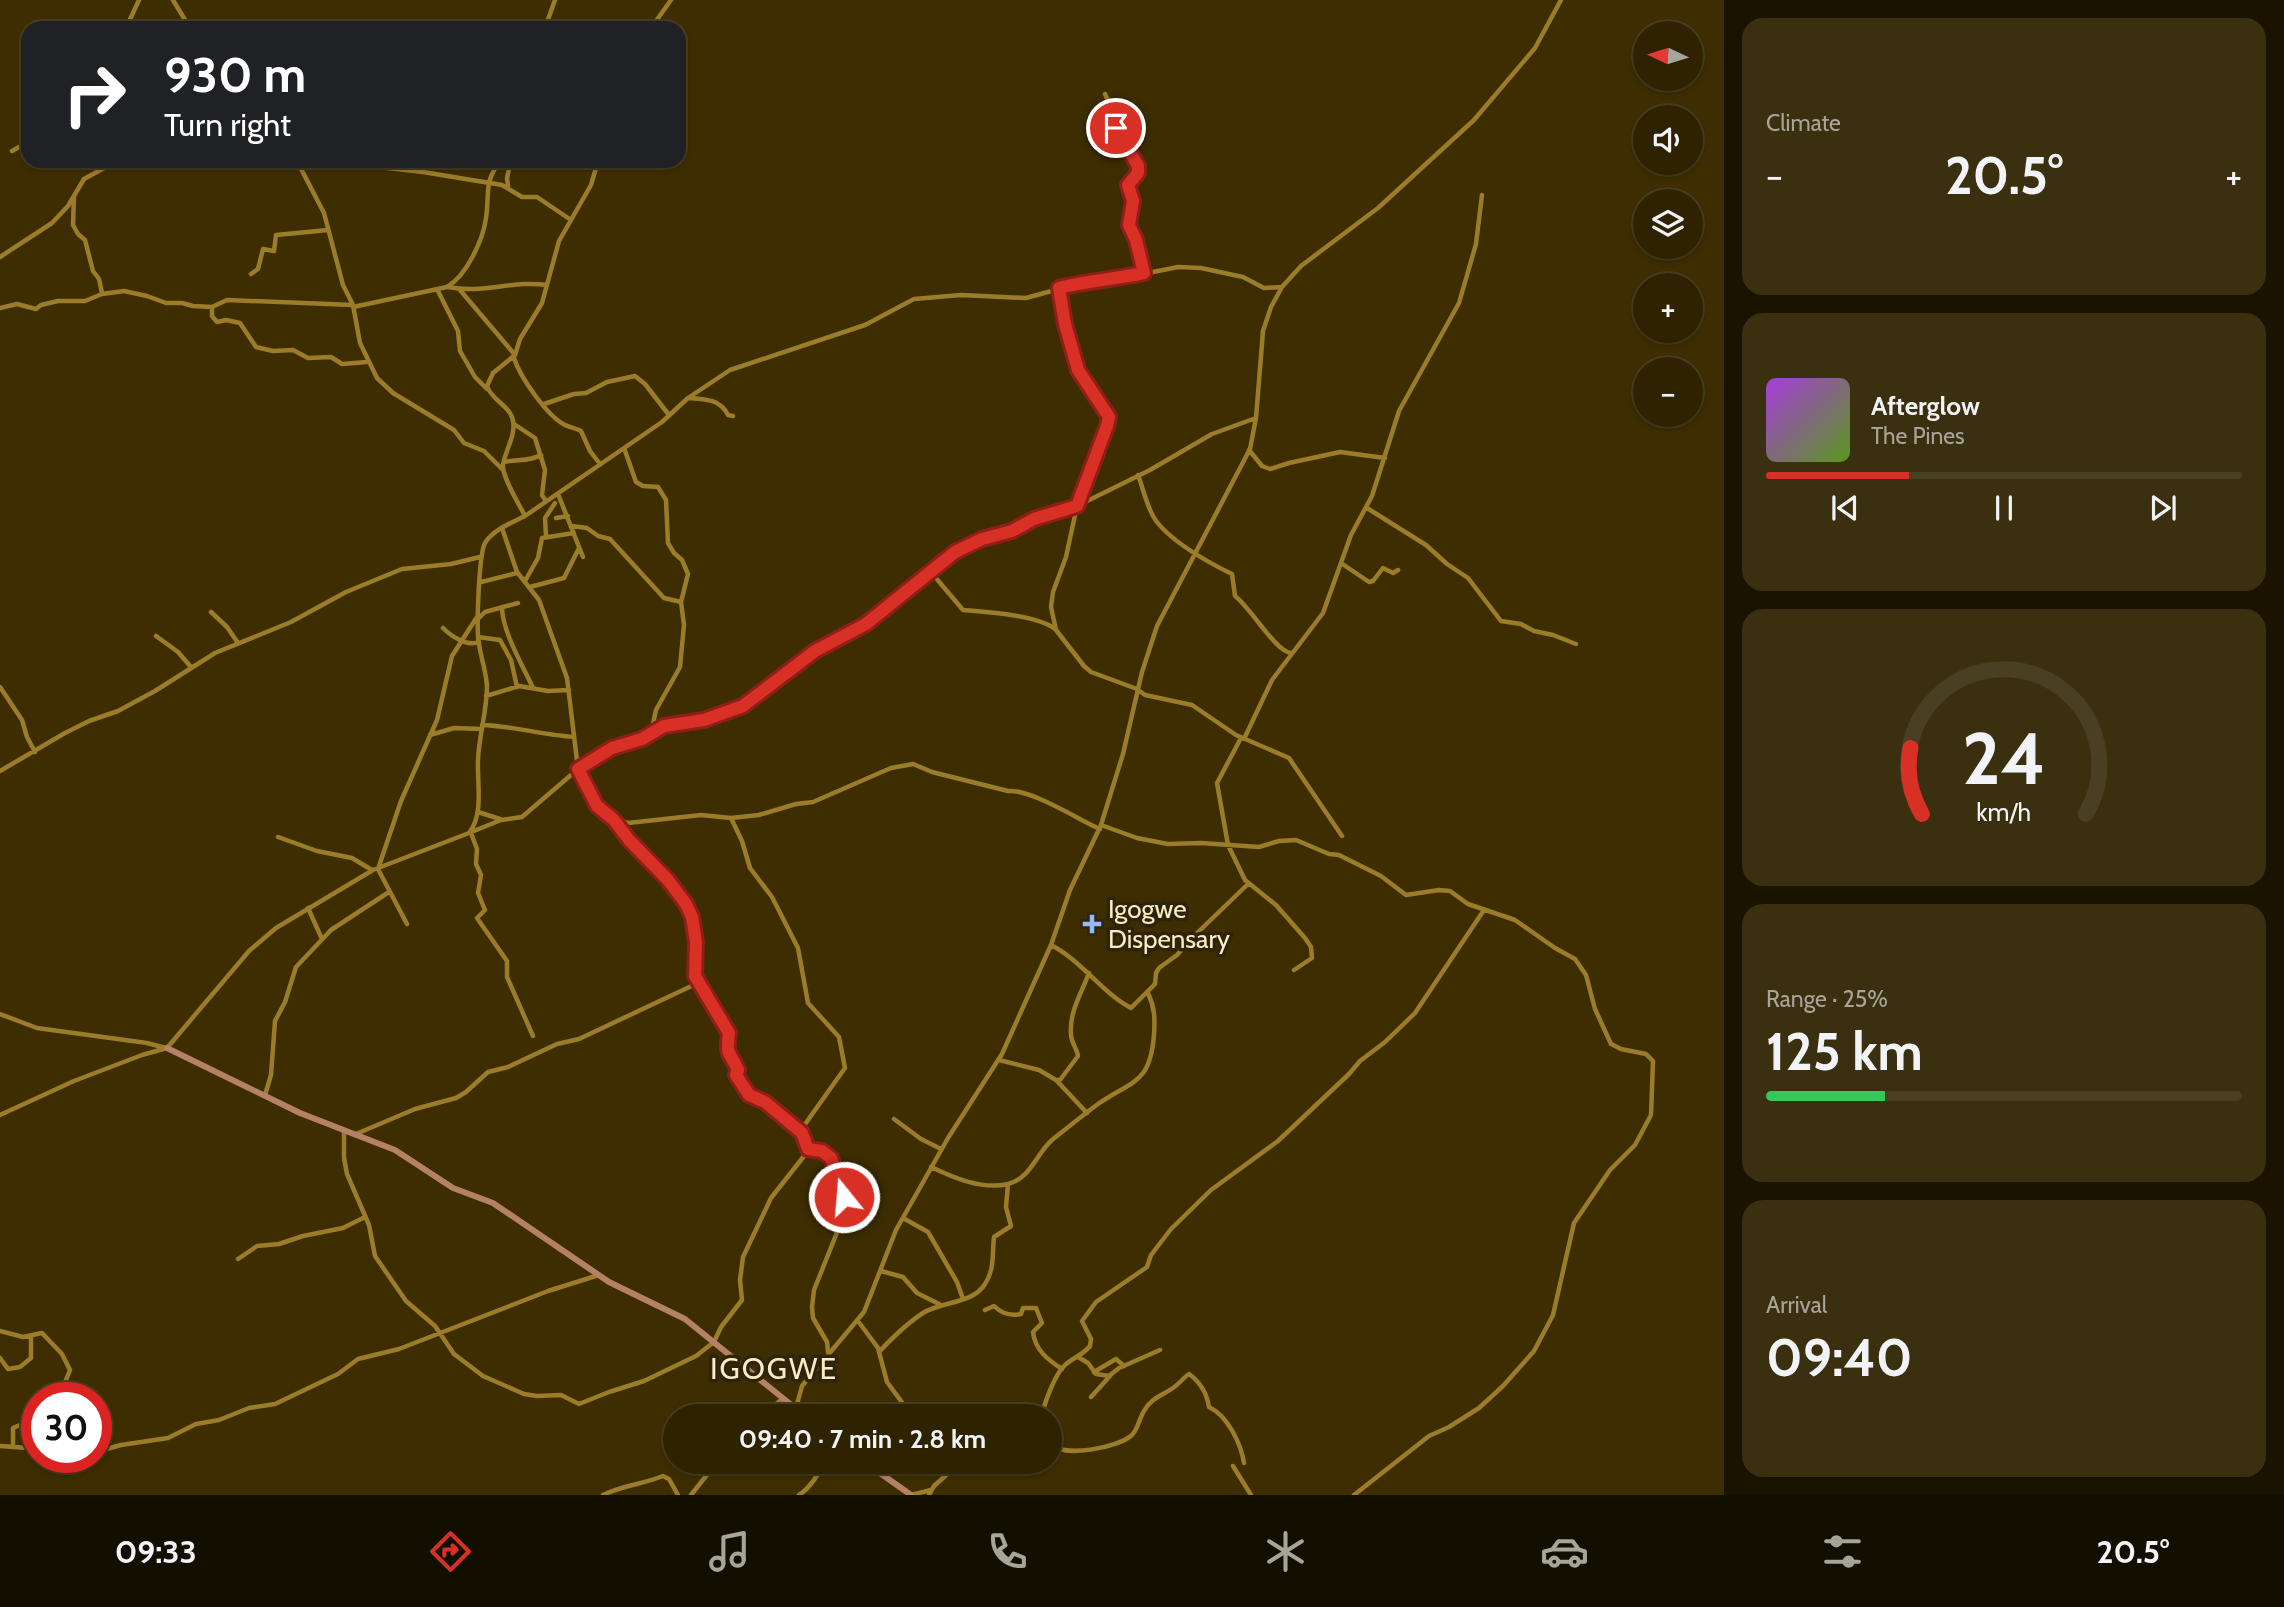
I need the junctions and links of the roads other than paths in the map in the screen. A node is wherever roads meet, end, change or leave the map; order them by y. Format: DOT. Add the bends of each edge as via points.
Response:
graph roads {
  1 [pos="139,0"];
  2 [pos="173,0"];
  3 [pos="555,0"];
  4 [pos="671,0"];
  5 [pos="1561,0"];
  6 [pos="129,21"];
  7 [pos="186,21"];
  8 [pos="548,21"];
  9 [pos="656,21"];
  10 [pos="1105,94"];
  11 [pos="21,146"];
  12 [pos="12,151"];
  13 [pos="104,168"];
  14 [pos="301,168"];
  15 [pos="388,168"];
  16 [pos="497,168"];
  17 [pos="508,168"];
  18 [pos="596,168"];
  19 [pos="487,184"];
  20 [pos="498,184"];
  21 [pos="508,187"];
  22 [pos="486,194"];
  23 [pos="74,195"];
  24 [pos="1482,195"];
  25 [pos="571,220"];
  26 [pos="328,230"];
  27 [pos="0,257"];
  28 [pos="1144,273"];
  29 [pos="251,274"];
  30 [pos="547,285"];
  31 [pos="1282,286"];
  32 [pos="447,287"];
  33 [pos="1059,288"];
  34 [pos="437,289"];
  35 [pos="459,290"];
  36 [pos="102,294"];
  37 [pos="353,306"];
  38 [pos="212,307"];
  39 [pos="0,308"];
  40 [pos="515,356"];
  41 [pos="368,362"];
  42 [pos="487,389"];
  43 [pos="688,398"];
  44 [pos="544,404"];
  45 [pos="669,415"];
  46 [pos="733,416"];
  47 [pos="1256,418"];
  48 [pos="514,424"];
  49 [pos="624,448"];
  50 [pos="1250,450"];
  51 [pos="541,455"];
  52 [pos="1385,458"];
  53 [pos="504,462"];
  54 [pos="600,464"];
  55 [pos="503,471"];
  56 [pos="1138,475"];
  57 [pos="558,494"];
  58 [pos="546,501"];
  59 [pos="555,503"];
  60 [pos="562,504"];
  61 [pos="1077,506"];
  62 [pos="1367,508"];
  63 [pos="525,516"];
  64 [pos="568,516"];
  65 [pos="556,518"];
  66 [pos="572,527"];
  67 [pos="502,528"];
  68 [pos="574,533"];
  69 [pos="546,536"];
  70 [pos="579,548"];
  71 [pos="1197,552"];
  72 [pos="481,556"];
  73 [pos="583,557"];
  74 [pos="1341,563"];
  75 [pos="1398,570"];
  76 [pos="930,571"];
  77 [pos="517,573"];
  78 [pos="481,582"];
  79 [pos="524,582"];
  80 [pos="529,587"];
  81 [pos="681,602"];
  82 [pos="518,603"];
  83 [pos="502,607"];
  84 [pos="211,612"];
  85 [pos="477,618"];
  86 [pos="443,628"];
  87 [pos="1056,630"];
  88 [pos="156,636"];
  89 [pos="462,640"];
  90 [pos="477,641"];
  91 [pos="238,643"];
  92 [pos="1576,644"];
  93 [pos="1292,653"];
  94 [pos="191,667"];
  95 [pos="0,687"];
  96 [pos="517,687"];
  97 [pos="533,688"];
  98 [pos="1137,689"];
  99 [pos="569,690"];
  100 [pos="486,696"];
  101 [pos="482,727"];
  102 [pos="650,733"];
  103 [pos="430,735"];
  104 [pos="574,737"];
  105 [pos="1242,738"];
  106 [pos="35,752"];
  107 [pos="578,769"];
  108 [pos="0,771"];
  109 [pos="478,812"];
  110 [pos="731,817"];
  111 [pos="501,820"];
  112 [pos="614,820"];
  113 [pos="1101,827"];
  114 [pos="470,833"];
  115 [pos="1342,836"];
  116 [pos="278,837"];
  117 [pos="1228,845"];
  118 [pos="376,869"];
  119 [pos="1248,884"];
  120 [pos="389,892"];
  121 [pos="308,908"];
  122 [pos="1484,910"];
  123 [pos="407,923"];
  124 [pos="322,939"];
  125 [pos="1051,945"];
  126 [pos="1294,970"];
  127 [pos="1089,973"];
  128 [pos="700,982"];
  129 [pos="1148,993"];
  130 [pos="0,1014"];
  131 [pos="533,1035"];
  132 [pos="167,1048"];
  133 [pos="999,1059"];
  134 [pos="1056,1080"];
  135 [pos="265,1095"];
  136 [pos="1087,1113"];
  137 [pos="0,1115"];
  138 [pos="894,1119"];
  139 [pos="344,1130"];
  140 [pos="802,1133"];
  141 [pos="355,1134"];
  142 [pos="808,1149"];
  143 [pos="941,1149"];
  144 [pos="932,1167"];
  145 [pos="1008,1184"];
  146 [pos="366,1217"];
  147 [pos="903,1218"];
  148 [pos="238,1259"];
  149 [pos="881,1271"];
  150 [pos="600,1274"];
  151 [pos="963,1299"];
  152 [pos="941,1305"];
  153 [pos="985,1310"];
  154 [pos="858,1321"];
  155 [pos="0,1331"];
  156 [pos="441,1334"];
  157 [pos="31,1337"];
  158 [pos="714,1342"];
  159 [pos="1160,1350"];
  160 [pos="879,1352"];
  161 [pos="828,1353"];
  162 [pos="1077,1357"];
  163 [pos="0,1358"];
  164 [pos="1124,1366"];
  165 [pos="1062,1369"];
  166 [pos="1094,1372"];
  167 [pos="1110,1376"];
  168 [pos="65,1382"];
  169 [pos="1091,1397"];
  170 [pos="783,1398"];
  171 [pos="776,1404"];
  172 [pos="791,1404"];
  173 [pos="797,1404"];
  174 [pos="903,1404"];
  175 [pos="1047,1404"];
  176 [pos="21,1425"];
  177 [pos="0,1446"];
  178 [pos="13,1446"];
  179 [pos="21,1447"];
  180 [pos="112,1448"];
  181 [pos="1062,1449"];
  182 [pos="1244,1463"];
  183 [pos="1233,1466"];
  184 [pos="708,1474"];
  185 [pos="817,1474"];
  186 [pos="881,1474"];
  187 [pos="948,1474"];
  188 [pos="932,1489"];
  189 [pos="803,1494"];
  190 [pos="603,1495"];
  191 [pos="678,1495"];
  192 [pos="691,1495"];
  193 [pos="911,1495"];
  194 [pos="929,1495"];
  195 [pos="1251,1495"];
  196 [pos="1354,1495"];
  1 -- 6 [label="street"];
  2 -- 7 [label="street"];
  3 -- 8 [label="street"];
  4 -- 9 [label="street"];
  5 -- 31 [label="street" via="1535,48 1474,120 1378,208 1301,266"];
  10 -- 28 [label="street" via="1117,119 1117,131 1138,166 1128,185 1133,201 1129,225"];
  11 -- 12 [label="street"];
  13 -- 23 [label="street" via="84,179"];
  14 -- 26 [label="street"];
  15 -- 19 [label="street"];
  16 -- 19 [label="street"];
  17 -- 21 [label="street"];
  18 -- 25 [label="street"];
  19 -- 20 [label="street"];
  19 -- 22 [label="street"];
  20 -- 21 [label="street"];
  20 -- 22 [label="street"];
  21 -- 25 [label="street" via="522,197 545,201"];
  22 -- 32 [label="street" via="480,245"];
  23 -- 27 [label="street" via="52,223"];
  23 -- 36 [label="street" via="73,225 85,240"];
  24 -- 52 [label="street" via="1476,244 1459,303 1399,411"];
  25 -- 30 [label="street" via="559,242"];
  26 -- 29 [label="street" via="276,235 274,251 263,249 258,269"];
  26 -- 37 [label="street"];
  28 -- 31 [label="street" via="1188,267 1243,277 1264,288"];
  28 -- 33 [label="street"];
  30 -- 35 [label="street"];
  30 -- 40 [label="street"];
  31 -- 47 [label="street" via="1263,331"];
  32 -- 34 [label="street"];
  32 -- 35 [label="street"];
  33 -- 43 [label="street" via="1026,298 961,295 914,299 865,325 733,368"];
  33 -- 61 [label="street" via="1078,370 1109,417"];
  34 -- 37 [label="street"];
  34 -- 42 [label="street" via="458,331 460,351"];
  35 -- 40 [label="street"];
  36 -- 38 [label="street" via="132,292 166,303"];
  36 -- 39 [label="street" via="36,309 17,304"];
  37 -- 38 [label="street" via="227,300"];
  37 -- 41 [label="street"];
  38 -- 41 [label="street" via="217,322 240,323 256,347 293,350 310,358 331,357 342,364"];
  40 -- 42 [label="street" via="493,373"];
  40 -- 44 [label="street" via="520,375"];
  41 -- 55 [label="street" via="388,390 454,430 464,443 484,452"];
  42 -- 48 [label="street" via="510,413"];
  43 -- 45 [label="street"];
  43 -- 46 [label="street" via="709,400"];
  44 -- 45 [label="street" via="635,376"];
  44 -- 54 [label="street" via="563,424 581,431"];
  45 -- 49 [label="street"];
  47 -- 50 [label="street"];
  47 -- 56 [label="street" via="1212,434"];
  48 -- 51 [label="street" via="535,438"];
  48 -- 53 [label="street"];
  49 -- 54 [label="street"];
  49 -- 81 [label="street" via="636,482 658,487 665,496 668,543 688,571"];
  50 -- 52 [label="street" via="1270,469 1340,452"];
  50 -- 71 [label="street"];
  51 -- 53 [label="street" via="530,461"];
  51 -- 58 [label="street"];
  52 -- 62 [label="street"];
  53 -- 55 [label="street"];
  54 -- 57 [label="street"];
  55 -- 63 [label="street"];
  56 -- 61 [label="street"];
  56 -- 71 [label="street" via="1157,521 1180,544"];
  57 -- 58 [label="street"];
  57 -- 60 [label="street"];
  58 -- 59 [label="street"];
  58 -- 63 [label="street"];
  59 -- 60 [label="street"];
  59 -- 69 [label="street" via="545,518"];
  60 -- 64 [label="street"];
  61 -- 76 [label="street" via="974,542"];
  61 -- 87 [label="street" via="1051,601"];
  62 -- 74 [label="street"];
  62 -- 92 [label="street" via="1468,578 1501,621"];
  63 -- 67 [label="street"];
  64 -- 65 [label="street"];
  64 -- 66 [label="street"];
  66 -- 68 [label="street"];
  66 -- 81 [label="street" via="587,528 610,540 664,598"];
  67 -- 72 [label="street" via="486,541"];
  67 -- 77 [label="street"];
  68 -- 69 [label="street"];
  68 -- 70 [label="street"];
  69 -- 79 [label="street" via="540,540 538,558"];
  70 -- 73 [label="street"];
  70 -- 80 [label="street" via="564,579"];
  71 -- 93 [label="street" via="1232,574 1235,596 1284,651"];
  71 -- 98 [label="street" via="1157,626"];
  72 -- 78 [label="street"];
  72 -- 91 [label="street" via="402,569"];
  74 -- 75 [label="street" via="1369,582 1383,568 1393,573"];
  74 -- 93 [label="street" via="1323,613"];
  76 -- 87 [label="street" via="963,610 994,611"];
  76 -- 102 [label="street" via="866,624 815,651 750,702 720,716 670,724"];
  77 -- 78 [label="street"];
  77 -- 79 [label="street"];
  78 -- 85 [label="street"];
  79 -- 80 [label="street"];
  80 -- 99 [label="street" via="543,610"];
  81 -- 102 [label="street" via="680,667 656,710"];
  82 -- 83 [label="street"];
  83 -- 85 [label="street"];
  83 -- 97 [label="street" via="509,636"];
  84 -- 91 [label="street"];
  85 -- 89 [label="street"];
  85 -- 90 [label="street"];
  86 -- 89 [label="street"];
  87 -- 98 [label="street" via="1087,670"];
  88 -- 94 [label="street"];
  89 -- 90 [label="street"];
  89 -- 103 [label="street" via="452,656"];
  90 -- 96 [label="street" via="500,640 511,660"];
  90 -- 100 [label="street"];
  91 -- 94 [label="street"];
  93 -- 105 [label="street" via="1272,680"];
  94 -- 106 [label="street" via="137,701 89,721"];
  95 -- 106 [label="street" via="22,720"];
  96 -- 97 [label="street"];
  96 -- 100 [label="street"];
  97 -- 99 [label="street"];
  98 -- 105 [label="street" via="1144,695 1192,705"];
  98 -- 113 [label="street"];
  99 -- 104 [label="street"];
  100 -- 101 [label="street"];
  101 -- 103 [label="street"];
  101 -- 104 [label="street"];
  101 -- 109 [label="street"];
  102 -- 107 [label="street" via="620,744"];
  103 -- 118 [label="street"];
  104 -- 107 [label="street"];
  105 -- 115 [label="street" via="1289,758"];
  105 -- 117 [label="street" via="1217,783"];
  106 -- 108 [label="street"];
  107 -- 111 [label="street" via="522,817"];
  107 -- 112 [label="street" via="592,800"];
  109 -- 111 [label="street"];
  109 -- 114 [label="street"];
  110 -- 112 [label="street"];
  110 -- 113 [label="street" via="813,802 891,768 914,764 1016,790"];
  110 -- 140 [label="street" via="750,868 772,897 798,948 808,1003 840,1040 844,1071 804,1123"];
  111 -- 114 [label="street"];
  112 -- 128 [label="street" via="690,911 696,942 694,972"];
  113 -- 117 [label="street" via="1159,843"];
  113 -- 125 [label="street" via="1067,897"];
  114 -- 118 [label="street"];
  114 -- 131 [label="street" via="477,849 478,893 485,910 477,918 507,961 507,977"];
  116 -- 118 [label="street"];
  117 -- 119 [label="street"];
  117 -- 122 [label="street" via="1259,847 1296,840 1381,876 1406,895 1445,890"];
  118 -- 120 [label="street"];
  118 -- 121 [label="street"];
  119 -- 126 [label="street" via="1276,905 1309,944 1310,961"];
  119 -- 129 [label="street" via="1159,968"];
  120 -- 123 [label="street"];
  120 -- 124 [label="street"];
  121 -- 124 [label="street"];
  121 -- 132 [label="street" via="249,951"];
  122 -- 162 [label="street" via="1415,1013 1278,1141 1189,1211 1145,1269 1094,1304 1082,1322 1090,1346"];
  122 -- 196 [label="street" via="1515,920 1581,965 1611,1044 1652,1059 1652,1112 1635,1146 1609,1170 1574,1223 1553,1315 1527,1359 1479,1408 1429,1436"];
  124 -- 135 [label="street" via="296,967 275,1018"];
  125 -- 127 [label="street"];
  125 -- 133 [label="street"];
  127 -- 129 [label="street" via="1131,1008"];
  127 -- 134 [label="street" via="1071,1028 1078,1056 1062,1079"];
  128 -- 140 [label="street" via="729,1033 726,1047 741,1084 749,1095 765,1102"];
  128 -- 141 [label="street" via="579,1039 488,1072 456,1098"];
  129 -- 136 [label="street" via="1155,1017 1153,1053 1147,1068 1136,1081"];
  130 -- 132 [label="street" via="37,1028"];
  132 -- 135 [label="main road"];
  132 -- 137 [label="street" via="74,1081"];
  133 -- 134 [label="street" via="1039,1070"];
  133 -- 143 [label="street"];
  134 -- 136 [label="street"];
  135 -- 139 [label="main road"];
  136 -- 145 [label="street" via="1038,1154 1025,1176"];
  138 -- 143 [label="street"];
  139 -- 141 [label="main road"];
  139 -- 146 [label="street" via="347,1174"];
  140 -- 142 [label="street"];
  141 -- 150 [label="main road" via="395,1150 453,1188 493,1203"];
  142 -- 158 [label="street" via="763,1215 743,1257 741,1300"];
  142 -- 161 [label="street" via="831,1158 843,1192 838,1230 814,1290 812,1307"];
  143 -- 144 [label="street"];
  144 -- 145 [label="street" via="966,1182"];
  144 -- 147 [label="street"];
  145 -- 151 [label="street" via="1010,1227 994,1237 994,1262 986,1282"];
  146 -- 148 [label="street" via="343,1228 257,1245"];
  146 -- 156 [label="street" via="380,1265 406,1301"];
  147 -- 149 [label="street"];
  147 -- 151 [label="street" via="928,1232"];
  149 -- 152 [label="street" via="902,1277 918,1294"];
  149 -- 154 [label="street"];
  150 -- 156 [label="street"];
  150 -- 158 [label="main road" via="676,1313"];
  151 -- 152 [label="street"];
  152 -- 160 [label="street" via="901,1328"];
  153 -- 165 [label="street" via="994,1306 1017,1315 1022,1308 1036,1308 1042,1323 1032,1332 1033,1337 1046,1358"];
  154 -- 160 [label="street"];
  154 -- 161 [label="street"];
  155 -- 157 [label="street"];
  156 -- 158 [label="street" via="454,1354 494,1383 529,1395 563,1395 577,1405 655,1377"];
  156 -- 180 [label="street" via="358,1359 338,1374 275,1404 196,1424 168,1438"];
  157 -- 163 [label="street" via="31,1358 20,1367 8,1369"];
  157 -- 168 [label="street" via="46,1334 70,1367"];
  158 -- 170 [label="main road"];
  159 -- 164 [label="street"];
  160 -- 174 [label="street" via="887,1382"];
  161 -- 173 [label="street" via="802,1386"];
  162 -- 165 [label="street"];
  162 -- 166 [label="street"];
  164 -- 166 [label="street" via="1116,1359"];
  164 -- 167 [label="street"];
  165 -- 175 [label="street"];
  166 -- 167 [label="street"];
  167 -- 169 [label="street"];
  170 -- 171 [label="street"];
  170 -- 172 [label="main road"];
  176 -- 178 [label="street" via="13,1428"];
  177 -- 178 [label="street"];
  178 -- 179 [label="street"];
  181 -- 182 [label="street" via="1121,1443 1134,1433 1152,1400 1188,1374 1199,1383 1209,1407 1228,1424"];
  183 -- 195 [label="street"];
  184 -- 192 [label="street"];
  185 -- 189 [label="street"];
  186 -- 193 [label="main road"];
  187 -- 188 [label="street"];
  188 -- 193 [label="street"];
  188 -- 194 [label="street"];
  190 -- 191 [label="street" via="663,1476"];
}
